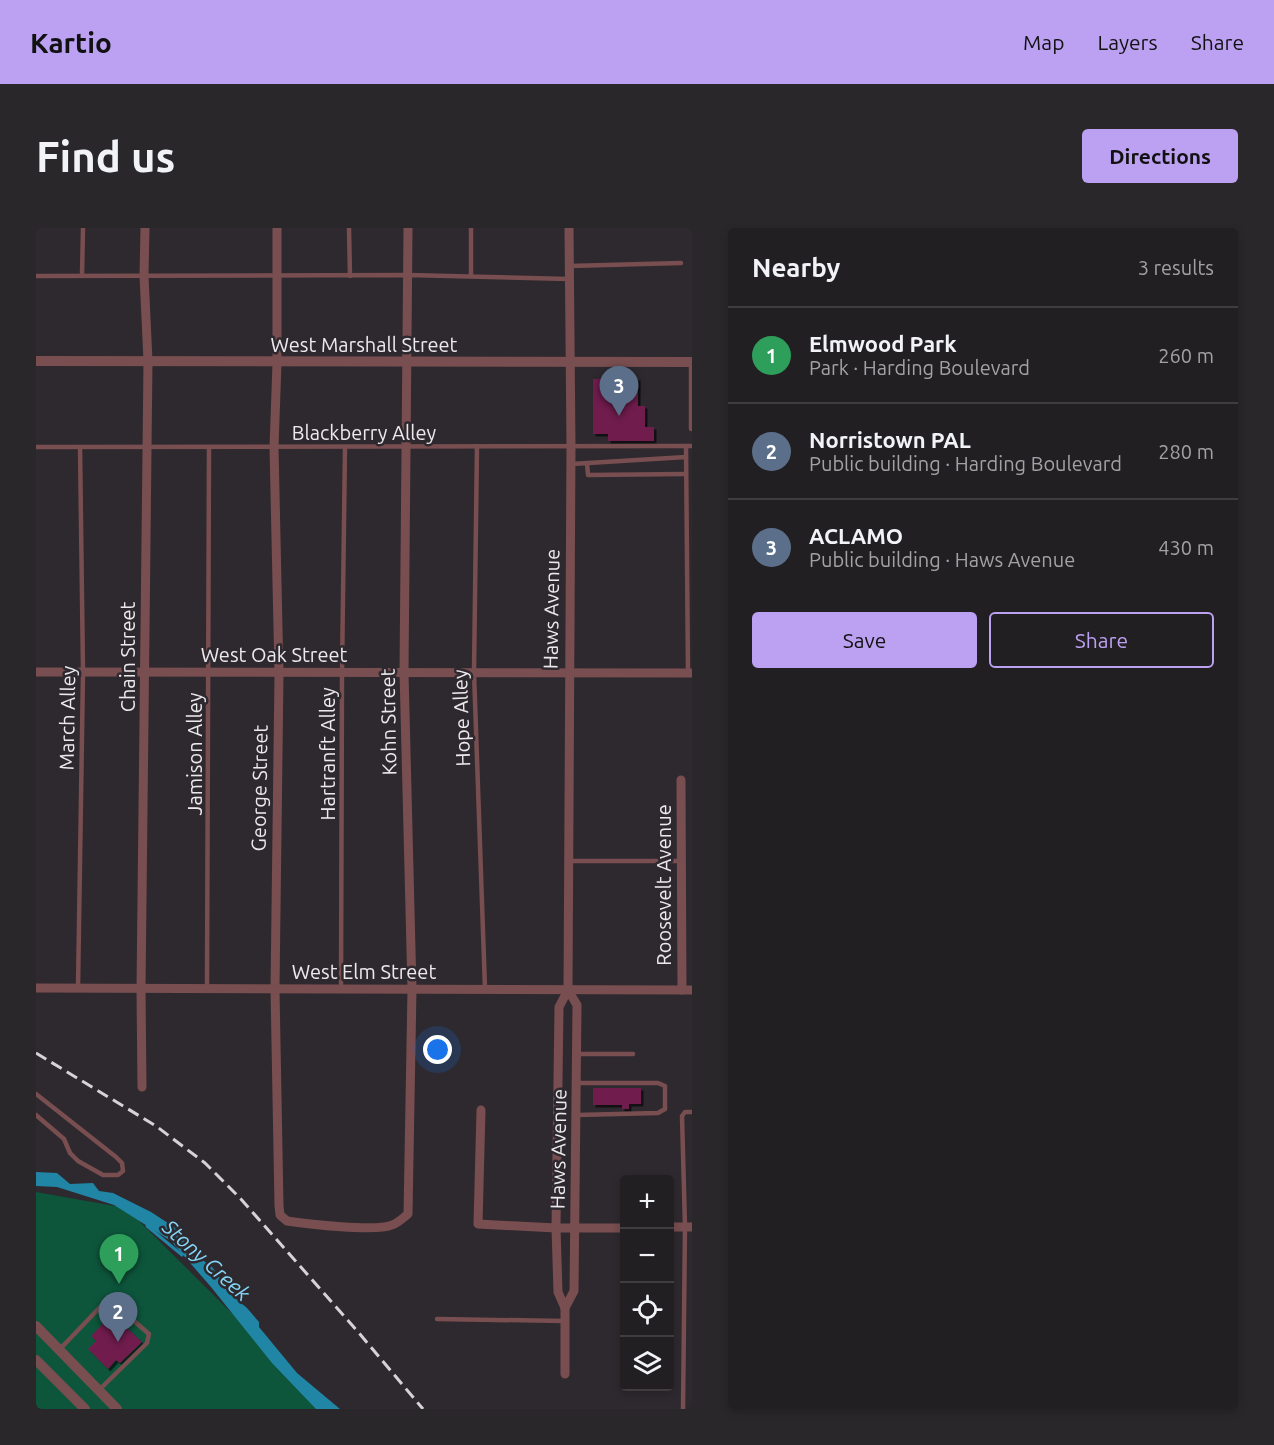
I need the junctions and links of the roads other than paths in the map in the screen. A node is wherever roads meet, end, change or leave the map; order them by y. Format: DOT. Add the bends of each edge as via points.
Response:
graph roads {
  1 [pos="83,228"];
  2 [pos="145,228"];
  3 [pos="277,228"];
  4 [pos="349,228"];
  5 [pos="408,228"];
  6 [pos="471,228"];
  7 [pos="569,228"];
  8 [pos="681,262"];
  9 [pos="569,266"];
  10 [pos="82,275"];
  11 [pos="408,275"];
  12 [pos="36,276"];
  13 [pos="144,276"];
  14 [pos="350,276"];
  15 [pos="471,276"];
  16 [pos="277,277"];
  17 [pos="569,279"];
  18 [pos="36,361"];
  19 [pos="148,361"];
  20 [pos="408,362"];
  21 [pos="570,362"];
  22 [pos="692,362"];
  23 [pos="277,363"];
  24 [pos="691,429"];
  25 [pos="477,446"];
  26 [pos="571,446"];
  27 [pos="689,446"];
  28 [pos="36,447"];
  29 [pos="80,447"];
  30 [pos="146,447"];
  31 [pos="209,447"];
  32 [pos="274,447"];
  33 [pos="345,447"];
  34 [pos="406,447"];
  35 [pos="686,457"];
  36 [pos="587,463"];
  37 [pos="571,464"];
  38 [pos="686,474"];
  39 [pos="36,672"];
  40 [pos="83,672"];
  41 [pos="146,672"];
  42 [pos="342,672"];
  43 [pos="404,672"];
  44 [pos="474,672"];
  45 [pos="209,673"];
  46 [pos="568,673"];
  47 [pos="690,673"];
  48 [pos="279,674"];
  49 [pos="681,780"];
  50 [pos="569,861"];
  51 [pos="682,861"];
  52 [pos="36,988"];
  53 [pos="78,988"];
  54 [pos="141,989"];
  55 [pos="207,989"];
  56 [pos="275,989"];
  57 [pos="341,989"];
  58 [pos="412,989"];
  59 [pos="485,990"];
  60 [pos="568,990"];
  61 [pos="687,990"];
  62 [pos="577,1054"];
  63 [pos="633,1054"];
  64 [pos="577,1083"];
  65 [pos="142,1087"];
  66 [pos="36,1094"];
  67 [pos="557,1101"];
  68 [pos="576,1102"];
  69 [pos="481,1110"];
  70 [pos="692,1112"];
  71 [pos="36,1115"];
  72 [pos="577,1115"];
  73 [pos="408,1214"];
  74 [pos="688,1227"];
  75 [pos="556,1228"];
  76 [pos="575,1228"];
  77 [pos="620,1228"];
  78 [pos="565,1308"];
  79 [pos="437,1319"];
  80 [pos="565,1321"];
  81 [pos="36,1326"];
  82 [pos="59,1350"];
  83 [pos="36,1360"];
  84 [pos="565,1374"];
  85 [pos="99,1390"];
  86 [pos="85,1409"];
  87 [pos="117,1409"];
  88 [pos="683,1409"];
  1 -- 10 [label="lane"];
  2 -- 13 [label="street, Chain Street"];
  3 -- 16 [label="street, George Street"];
  4 -- 14 [label="lane"];
  5 -- 11 [label="street, Kohn Street"];
  6 -- 15 [label="lane"];
  7 -- 9 [label="street, Haws Avenue"];
  8 -- 9 [label="lane"];
  9 -- 17 [label="street, Haws Avenue"];
  10 -- 12 [label="lane"];
  10 -- 13 [label="lane"];
  11 -- 14 [label="lane"];
  11 -- 15 [label="lane"];
  11 -- 20 [label="street, Kohn Street"];
  13 -- 16 [label="lane"];
  13 -- 19 [label="street, Chain Street"];
  14 -- 16 [label="lane"];
  15 -- 17 [label="lane"];
  16 -- 23 [label="street, George Street"];
  17 -- 21 [label="street, Haws Avenue"];
  18 -- 19 [label="street, West Marshall Street"];
  19 -- 23 [label="street, West Marshall Street"];
  19 -- 30 [label="street, Chain Street"];
  20 -- 21 [label="street, West Marshall Street"];
  20 -- 23 [label="street, West Marshall Street"];
  20 -- 34 [label="street, Kohn Street"];
  21 -- 22 [label="street, West Marshall Street"];
  21 -- 26 [label="street, Haws Avenue"];
  22 -- 24 [label="lane"];
  23 -- 32 [label="street, George Street"];
  25 -- 26 [label="lane, Blackberry Alley"];
  25 -- 34 [label="lane, Blackberry Alley"];
  25 -- 44 [label="lane, Hope Alley"];
  26 -- 27 [label="lane, Blackberry Alley"];
  26 -- 37 [label="street, Haws Avenue"];
  27 -- 35 [label="lane"];
  28 -- 29 [label="lane, Blackberry Alley"];
  29 -- 30 [label="lane, Blackberry Alley"];
  29 -- 40 [label="lane, March Alley"];
  30 -- 31 [label="lane, Blackberry Alley"];
  30 -- 41 [label="street, Chain Street"];
  31 -- 32 [label="lane, Blackberry Alley"];
  31 -- 45 [label="lane, Jamison Alley"];
  32 -- 33 [label="lane, Blackberry Alley"];
  32 -- 48 [label="street, George Street"];
  33 -- 34 [label="lane, Blackberry Alley"];
  33 -- 42 [label="lane, Hartranft Alley"];
  34 -- 43 [label="street, Kohn Street"];
  35 -- 36 [label="lane"];
  35 -- 38 [label="lane"];
  36 -- 37 [label="lane"];
  36 -- 38 [label="lane" via="588,475"];
  37 -- 46 [label="street, Haws Avenue"];
  38 -- 47 [label="lane"];
  39 -- 40 [label="street, West Oak Street"];
  40 -- 41 [label="street, West Oak Street"];
  40 -- 53 [label="lane, March Alley"];
  41 -- 45 [label="street, West Oak Street"];
  41 -- 54 [label="street, Chain Street"];
  42 -- 43 [label="street, West Oak Street"];
  42 -- 48 [label="street, West Oak Street"];
  42 -- 57 [label="lane, Hartranft Alley"];
  43 -- 44 [label="street, West Oak Street"];
  43 -- 58 [label="street, Kohn Street"];
  44 -- 46 [label="street, West Oak Street"];
  44 -- 59 [label="lane, Hope Alley"];
  45 -- 48 [label="street, West Oak Street"];
  45 -- 55 [label="lane, Jamison Alley"];
  46 -- 47 [label="street, West Oak Street"];
  46 -- 50 [label="street, Haws Avenue"];
  48 -- 56 [label="street, George Street"];
  49 -- 51 [label="street, Roosevelt Avenue"];
  50 -- 51 [label="lane"];
  50 -- 60 [label="street, Haws Avenue"];
  51 -- 61 [label="street, Roosevelt Avenue"];
  52 -- 53 [label="street, West Elm Street"];
  53 -- 54 [label="street, West Elm Street"];
  54 -- 55 [label="street, West Elm Street"];
  54 -- 65 [label="street, Chain Street"];
  55 -- 56 [label="street, West Elm Street"];
  56 -- 57 [label="street, West Elm Street"];
  56 -- 73 [label="street, George Street" via="280,1215 287,1221 359,1228 394,1225"];
  57 -- 58 [label="street, West Elm Street"];
  58 -- 59 [label="street, West Elm Street"];
  58 -- 73 [label="street, Kohn Street"];
  59 -- 60 [label="street, West Elm Street"];
  60 -- 61 [label="street, West Elm Street"];
  60 -- 62 [label="street, Haws Avenue" via="577,1005"];
  60 -- 67 [label="street, Haws Avenue" via="559,1007"];
  62 -- 63 [label="lane"];
  62 -- 64 [label="street, Haws Avenue"];
  64 -- 68 [label="street, Haws Avenue"];
  64 -- 72 [label="lane" via="665,1086 665,1109 658,1113"];
  66 -- 71 [label="lane" via="116,1156 123,1171 103,1175 78,1161 64,1139"];
  67 -- 68 [label="street"];
  67 -- 75 [label="street, Haws Avenue"];
  68 -- 72 [label="street, Haws Avenue"];
  69 -- 75 [label="street" via="478,1224"];
  70 -- 74 [label="lane" via="682,1116"];
  72 -- 76 [label="street, Haws Avenue"];
  74 -- 88 [label="lane"];
  75 -- 76 [label="street"];
  75 -- 78 [label="street, Haws Avenue" via="558,1292"];
  76 -- 77 [label="street"];
  76 -- 78 [label="street, Haws Avenue" via="574,1290"];
  78 -- 80 [label="street, Haws Avenue"];
  79 -- 80 [label="lane"];
  80 -- 84 [label="street, Haws Avenue"];
  81 -- 82 [label="street"];
  82 -- 85 [label="street"];
  82 -- 85 [label="lane" via="105,1302 112,1302 149,1334 147,1342"];
  83 -- 86 [label="street"];
  85 -- 87 [label="street"];
}
